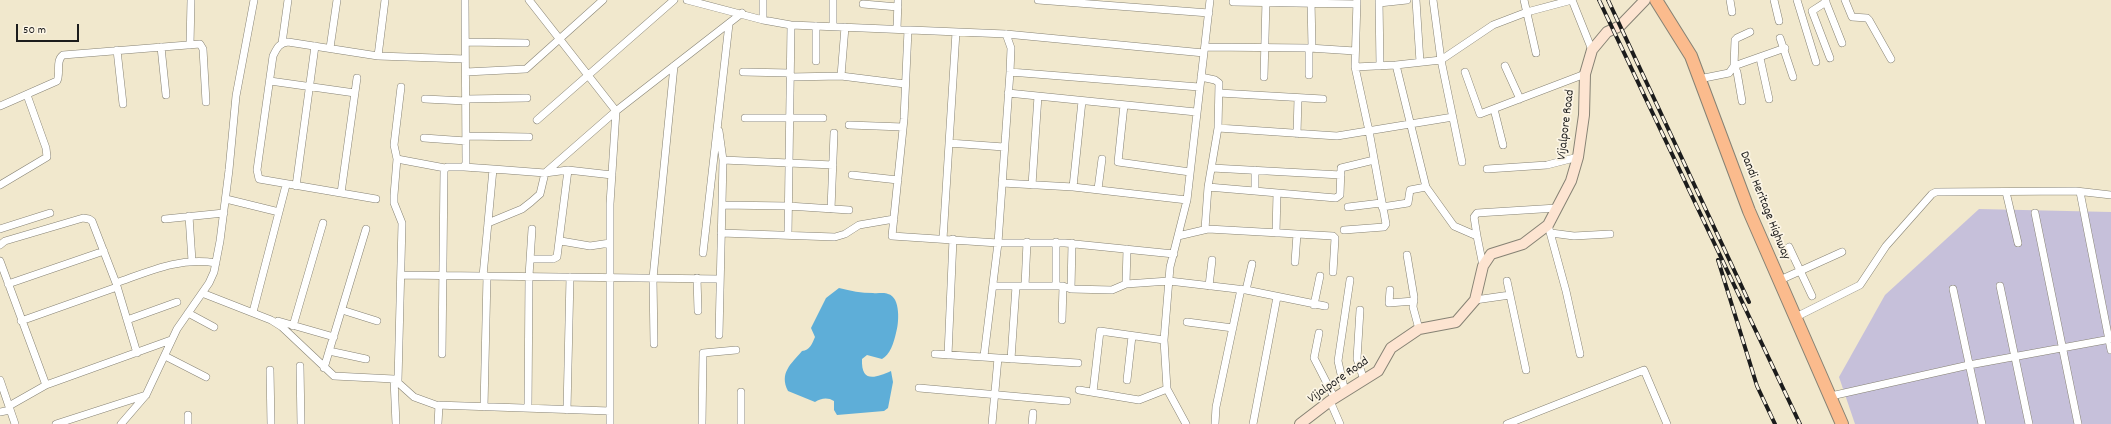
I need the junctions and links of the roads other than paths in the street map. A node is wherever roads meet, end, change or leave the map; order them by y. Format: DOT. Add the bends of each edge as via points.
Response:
graph roads {
  1 [pos="191,0"];
  2 [pos="254,0"];
  3 [pos="288,0"];
  4 [pos="337,0"];
  5 [pos="385,0"];
  6 [pos="466,0"];
  7 [pos="529,0"];
  8 [pos="603,0"];
  9 [pos="674,0"];
  10 [pos="687,0"];
  11 [pos="763,0"];
  12 [pos="833,0"];
  13 [pos="1038,0"];
  14 [pos="1210,0"];
  15 [pos="1407,0"];
  16 [pos="1416,0"];
  17 [pos="1433,0"];
  18 [pos="1524,0"];
  19 [pos="1572,0"];
  20 [pos="1645,0"];
  21 [pos="1656,0"];
  22 [pos="1730,0"];
  23 [pos="1774,0"];
  24 [pos="1797,0"];
  25 [pos="1845,0"];
  26 [pos="1266,1"];
  27 [pos="1826,1"];
  28 [pos="1088,2"];
  29 [pos="1233,2"];
  30 [pos="1311,2"];
  31 [pos="1357,2"];
  32 [pos="1379,2"];
  33 [pos="715,3"];
  34 [pos="898,3"];
  35 [pos="863,4"];
  36 [pos="1527,12"];
  37 [pos="1732,12"];
  38 [pos="742,13"];
  39 [pos="1209,13"];
  40 [pos="763,20"];
  41 [pos="1779,21"];
  42 [pos="729,24"];
  43 [pos="791,25"];
  44 [pos="816,26"];
  45 [pos="833,26"];
  46 [pos="845,27"];
  47 [pos="897,29"];
  48 [pos="908,30"];
  49 [pos="956,32"];
  50 [pos="1750,32"];
  51 [pos="1006,34"];
  52 [pos="1780,38"];
  53 [pos="560,39"];
  54 [pos="466,42"];
  55 [pos="282,43"];
  56 [pos="526,43"];
  57 [pos="1842,43"];
  58 [pos="190,45"];
  59 [pos="314,46"];
  60 [pos="161,47"];
  61 [pos="1264,47"];
  62 [pos="330,48"];
  63 [pos="1311,48"];
  64 [pos="1784,48"];
  65 [pos="118,50"];
  66 [pos="1205,50"];
  67 [pos="1355,50"];
  68 [pos="1592,50"];
  69 [pos="1536,53"];
  70 [pos="378,56"];
  71 [pos="1760,58"];
  72 [pos="1830,58"];
  73 [pos="466,59"];
  74 [pos="1891,59"];
  75 [pos="1441,60"];
  76 [pos="816,61"];
  77 [pos="1420,62"];
  78 [pos="1816,62"];
  79 [pos="1396,65"];
  80 [pos="674,66"];
  81 [pos="1355,66"];
  82 [pos="1380,66"];
  83 [pos="1505,66"];
  84 [pos="1734,66"];
  85 [pos="466,72"];
  86 [pos="743,72"];
  87 [pos="1010,72"];
  88 [pos="1465,72"];
  89 [pos="1586,74"];
  90 [pos="588,75"];
  91 [pos="790,75"];
  92 [pos="1309,75"];
  93 [pos="841,76"];
  94 [pos="1201,77"];
  95 [pos="1264,77"];
  96 [pos="1793,77"];
  97 [pos="357,78"];
  98 [pos="1699,79"];
  99 [pos="270,81"];
  100 [pos="905,84"];
  101 [pos="309,86"];
  102 [pos="401,86"];
  103 [pos="1199,87"];
  104 [pos="355,93"];
  105 [pos="1008,93"];
  106 [pos="1219,93"];
  107 [pos="27,95"];
  108 [pos="166,95"];
  109 [pos="1038,96"];
  110 [pos="527,98"];
  111 [pos="1298,98"];
  112 [pos="425,99"];
  113 [pos="1520,99"];
  114 [pos="1769,99"];
  115 [pos="466,100"];
  116 [pos="1323,100"];
  117 [pos="1082,101"];
  118 [pos="1742,101"];
  119 [pos="206,102"];
  120 [pos="123,104"];
  121 [pos="1124,104"];
  122 [pos="0,106"];
  123 [pos="1494,109"];
  124 [pos="616,111"];
  125 [pos="1196,112"];
  126 [pos="790,117"];
  127 [pos="1453,117"];
  128 [pos="744,118"];
  129 [pos="822,118"];
  130 [pos="536,120"];
  131 [pos="718,125"];
  132 [pos="849,125"];
  133 [pos="1410,125"];
  134 [pos="903,127"];
  135 [pos="1218,128"];
  136 [pos="1369,131"];
  137 [pos="834,133"];
  138 [pos="1297,134"];
  139 [pos="529,137"];
  140 [pos="424,138"];
  141 [pos="466,138"];
  142 [pos="949,143"];
  143 [pos="1503,145"];
  144 [pos="1004,147"];
  145 [pos="1578,157"];
  146 [pos="397,159"];
  147 [pos="1102,159"];
  148 [pos="723,160"];
  149 [pos="1374,160"];
  150 [pos="789,161"];
  151 [pos="1462,162"];
  152 [pos="833,164"];
  153 [pos="464,167"];
  154 [pos="445,168"];
  155 [pos="1212,168"];
  156 [pos="493,169"];
  157 [pos="1487,169"];
  158 [pos="568,170"];
  159 [pos="1255,170"];
  160 [pos="1190,172"];
  161 [pos="545,173"];
  162 [pos="612,175"];
  163 [pos="852,175"];
  164 [pos="1341,175"];
  165 [pos="898,180"];
  166 [pos="1002,183"];
  167 [pos="0,185"];
  168 [pos="286,185"];
  169 [pos="1032,185"];
  170 [pos="296,186"];
  171 [pos="1073,187"];
  172 [pos="1208,187"];
  173 [pos="1426,187"];
  174 [pos="1098,190"];
  175 [pos="1255,191"];
  176 [pos="2006,192"];
  177 [pos="2080,192"];
  178 [pos="1277,193"];
  179 [pos="341,194"];
  180 [pos="2111,195"];
  181 [pos="226,199"];
  182 [pos="376,199"];
  183 [pos="1187,200"];
  184 [pos="722,205"];
  185 [pos="1382,205"];
  186 [pos="788,206"];
  187 [pos="1348,207"];
  188 [pos="1557,208"];
  189 [pos="831,209"];
  190 [pos="849,210"];
  191 [pos="279,212"];
  192 [pos="50,213"];
  193 [pos="224,213"];
  194 [pos="2035,213"];
  195 [pos="189,216"];
  196 [pos="165,219"];
  197 [pos="894,219"];
  198 [pos="323,223"];
  199 [pos="488,223"];
  200 [pos="0,229"];
  201 [pos="366,229"];
  202 [pos="532,229"];
  203 [pos="1205,229"];
  204 [pos="1550,229"];
  205 [pos="1344,230"];
  206 [pos="721,233"];
  207 [pos="1276,233"];
  208 [pos="1297,234"];
  209 [pos="1610,234"];
  210 [pos="788,235"];
  211 [pos="1178,236"];
  212 [pos="1477,236"];
  213 [pos="943,239"];
  214 [pos="953,239"];
  215 [pos="561,241"];
  216 [pos="1027,242"];
  217 [pos="1056,242"];
  218 [pos="610,243"];
  219 [pos="998,243"];
  220 [pos="1072,243"];
  221 [pos="2018,243"];
  222 [pos="0,244"];
  223 [pos="1789,247"];
  224 [pos="1127,249"];
  225 [pos="104,251"];
  226 [pos="1842,252"];
  227 [pos="703,253"];
  228 [pos="1174,254"];
  229 [pos="1407,255"];
  230 [pos="530,259"];
  231 [pos="1212,260"];
  232 [pos="0,261"];
  233 [pos="192,261"];
  234 [pos="1295,262"];
  235 [pos="216,263"];
  236 [pos="1252,264"];
  237 [pos="1483,266"];
  238 [pos="1800,271"];
  239 [pos="1332,272"];
  240 [pos="401,275"];
  241 [pos="443,275"];
  242 [pos="485,276"];
  243 [pos="529,276"];
  244 [pos="1320,276"];
  245 [pos="570,277"];
  246 [pos="609,277"];
  247 [pos="653,278"];
  248 [pos="697,278"];
  249 [pos="720,279"];
  250 [pos="1350,280"];
  251 [pos="1507,280"];
  252 [pos="1780,280"];
  253 [pos="1169,281"];
  254 [pos="8,284"];
  255 [pos="1126,284"];
  256 [pos="116,285"];
  257 [pos="994,286"];
  258 [pos="1016,286"];
  259 [pos="1025,286"];
  260 [pos="1059,286"];
  261 [pos="1209,286"];
  262 [pos="2000,286"];
  263 [pos="1070,288"];
  264 [pos="1952,289"];
  265 [pos="1243,290"];
  266 [pos="1390,290"];
  267 [pos="202,293"];
  268 [pos="1510,295"];
  269 [pos="1812,296"];
  270 [pos="1277,297"];
  271 [pos="1475,300"];
  272 [pos="1414,301"];
  273 [pos="177,302"];
  274 [pos="1314,304"];
  275 [pos="1326,306"];
  276 [pos="342,310"];
  277 [pos="1360,310"];
  278 [pos="698,311"];
  279 [pos="253,312"];
  280 [pos="188,313"];
  281 [pos="1796,317"];
  282 [pos="127,320"];
  283 [pos="271,320"];
  284 [pos="1062,320"];
  285 [pos="21,321"];
  286 [pos="377,321"];
  287 [pos="1187,322"];
  288 [pos="294,326"];
  289 [pos="214,327"];
  290 [pos="1233,328"];
  291 [pos="1419,329"];
  292 [pos="1319,333"];
  293 [pos="719,335"];
  294 [pos="1132,336"];
  295 [pos="334,337"];
  296 [pos="2110,339"];
  297 [pos="171,340"];
  298 [pos="1164,340"];
  299 [pos="654,344"];
  300 [pos="2062,347"];
  301 [pos="736,350"];
  302 [pos="2111,350"];
  303 [pos="329,351"];
  304 [pos="137,353"];
  305 [pos="442,354"];
  306 [pos="935,354"];
  307 [pos="1580,354"];
  308 [pos="948,355"];
  309 [pos="165,356"];
  310 [pos="984,356"];
  311 [pos="2015,357"];
  312 [pos="998,358"];
  313 [pos="366,359"];
  314 [pos="1011,359"];
  315 [pos="1078,364"];
  316 [pos="1969,365"];
  317 [pos="300,366"];
  318 [pos="324,368"];
  319 [pos="270,370"];
  320 [pos="1526,370"];
  321 [pos="206,377"];
  322 [pos="0,380"];
  323 [pos="396,380"];
  324 [pos="1127,380"];
  325 [pos="1364,380"];
  326 [pos="46,385"];
  327 [pos="919,388"];
  328 [pos="1167,389"];
  329 [pos="1079,390"];
  330 [pos="741,392"];
  331 [pos="1093,392"];
  332 [pos="1345,392"];
  333 [pos="146,395"];
  334 [pos="994,395"];
  335 [pos="1831,396"];
  336 [pos="1333,400"];
  337 [pos="1067,401"];
  338 [pos="439,406"];
  339 [pos="484,407"];
  340 [pos="10,408"];
  341 [pos="528,408"];
  342 [pos="567,410"];
  343 [pos="610,411"];
  344 [pos="0,412"];
  345 [pos="1033,413"];
  346 [pos="188,415"];
  347 [pos="15,424"];
  348 [pos="56,424"];
  349 [pos="121,424"];
  350 [pos="188,424"];
  351 [pos="271,424"];
  352 [pos="301,424"];
  353 [pos="396,424"];
  354 [pos="438,424"];
  355 [pos="610,424"];
  356 [pos="702,424"];
  357 [pos="741,424"];
  358 [pos="992,424"];
  359 [pos="1032,424"];
  360 [pos="1186,424"];
  361 [pos="1215,424"];
  362 [pos="1253,424"];
  363 [pos="1300,424"];
  364 [pos="1340,424"];
  365 [pos="1507,424"];
  366 [pos="1667,424"];
  367 [pos="1842,424"];
  368 [pos="1982,424"];
  369 [pos="2029,424"];
  370 [pos="2078,424"];
  1 -- 58 [label="street"];
  2 -- 181 [label="street" via="236,96"];
  3 -- 55 [label="street"];
  4 -- 62 [label="street"];
  5 -- 70 [label="street"];
  6 -- 54 [label="street"];
  7 -- 53 [label="street"];
  8 -- 53 [label="street"];
  9 -- 90 [label="street"];
  10 -- 33 [label="street"];
  11 -- 40 [label="street"];
  12 -- 45 [label="street"];
  13 -- 28 [label="street"];
  14 -- 39 [label="street"];
  15 -- 32 [label="street"];
  16 -- 77 [label="street"];
  17 -- 75 [label="street"];
  18 -- 36 [label="street"];
  19 -- 36 [label="street"];
  19 -- 68 [label="street"];
  20 -- 68 [label="main road, Vijalpore Road" via="1620,26 1607,32"];
  21 -- 98 [label="highway, Dandi Heritage Highway" via="1690,56"];
  22 -- 37 [label="street"];
  23 -- 41 [label="street"];
  24 -- 78 [label="street"];
  25 -- 74 [label="street" via="1852,17 1869,20"];
  26 -- 29 [label="street"];
  26 -- 30 [label="street"];
  26 -- 61 [label="street"];
  27 -- 57 [label="street"];
  27 -- 72 [label="street" via="1812,11"];
  28 -- 39 [label="street"];
  30 -- 31 [label="street"];
  30 -- 63 [label="street"];
  31 -- 67 [label="street"];
  32 -- 82 [label="street"];
  33 -- 38 [label="street"];
  34 -- 35 [label="street"];
  34 -- 47 [label="street"];
  36 -- 69 [label="street"];
  36 -- 75 [label="street" via="1493,25"];
  38 -- 40 [label="street"];
  38 -- 42 [label="street"];
  39 -- 66 [label="street"];
  40 -- 43 [label="street"];
  42 -- 80 [label="street"];
  42 -- 131 [label="street"];
  43 -- 44 [label="street"];
  43 -- 91 [label="street"];
  44 -- 45 [label="street"];
  44 -- 76 [label="street"];
  45 -- 46 [label="street"];
  46 -- 47 [label="street"];
  46 -- 93 [label="street"];
  47 -- 48 [label="street"];
  48 -- 49 [label="street"];
  48 -- 100 [label="street"];
  49 -- 51 [label="street"];
  49 -- 142 [label="street"];
  50 -- 84 [label="street" via="1736,39"];
  51 -- 66 [label="street"];
  51 -- 87 [label="street" via="1011,48"];
  52 -- 64 [label="street"];
  53 -- 85 [label="street" via="526,70"];
  53 -- 90 [label="street"];
  54 -- 56 [label="street"];
  54 -- 73 [label="street"];
  55 -- 59 [label="street"];
  55 -- 99 [label="street" via="273,56"];
  58 -- 60 [label="street"];
  58 -- 119 [label="street" via="200,44 203,49"];
  59 -- 62 [label="street"];
  59 -- 101 [label="street"];
  60 -- 65 [label="street"];
  60 -- 108 [label="street"];
  61 -- 63 [label="street"];
  61 -- 66 [label="street"];
  61 -- 95 [label="street"];
  62 -- 70 [label="street"];
  63 -- 67 [label="street"];
  63 -- 92 [label="street"];
  64 -- 71 [label="street"];
  64 -- 96 [label="street"];
  65 -- 107 [label="street" via="63,55 59,60 57,81"];
  65 -- 120 [label="street"];
  66 -- 94 [label="street"];
  67 -- 81 [label="street"];
  68 -- 89 [label="main road, Vijalpore Road"];
  70 -- 73 [label="street"];
  71 -- 84 [label="street"];
  71 -- 114 [label="street"];
  73 -- 85 [label="street"];
  75 -- 77 [label="street"];
  75 -- 127 [label="street"];
  77 -- 79 [label="street"];
  79 -- 82 [label="street"];
  79 -- 133 [label="street"];
  80 -- 124 [label="street"];
  80 -- 247 [label="street"];
  81 -- 82 [label="street"];
  81 -- 136 [label="street"];
  83 -- 113 [label="street"];
  84 -- 98 [label="street" via="1729,73"];
  84 -- 118 [label="street" via="1738,72"];
  85 -- 115 [label="street"];
  86 -- 91 [label="street"];
  87 -- 103 [label="street"];
  87 -- 105 [label="street"];
  88 -- 123 [label="street" via="1480,114"];
  89 -- 113 [label="street"];
  89 -- 145 [label="main road, Vijalpore Road"];
  90 -- 124 [label="street"];
  90 -- 130 [label="street"];
  91 -- 93 [label="street"];
  91 -- 126 [label="street"];
  93 -- 100 [label="street"];
  94 -- 103 [label="street"];
  94 -- 106 [label="street" via="1218,81"];
  97 -- 104 [label="street"];
  98 -- 252 [label="highway, Dandi Heritage Highway" via="1749,211"];
  99 -- 101 [label="street"];
  99 -- 168 [label="street" via="257,176 262,181"];
  100 -- 134 [label="street"];
  101 -- 104 [label="street"];
  101 -- 170 [label="street"];
  102 -- 146 [label="street" via="394,145"];
  103 -- 125 [label="street"];
  104 -- 179 [label="street"];
  105 -- 109 [label="street"];
  105 -- 144 [label="street"];
  106 -- 111 [label="street"];
  106 -- 135 [label="street"];
  107 -- 122 [label="street"];
  107 -- 167 [label="street" via="47,157"];
  109 -- 117 [label="street"];
  109 -- 169 [label="street"];
  110 -- 115 [label="street"];
  111 -- 116 [label="street"];
  111 -- 138 [label="street"];
  112 -- 115 [label="street"];
  113 -- 123 [label="street"];
  115 -- 141 [label="street"];
  117 -- 121 [label="street"];
  117 -- 171 [label="street"];
  121 -- 125 [label="street"];
  121 -- 160 [label="street" via="1118,162"];
  123 -- 143 [label="street"];
  124 -- 161 [label="street"];
  124 -- 162 [label="street"];
  125 -- 160 [label="street"];
  126 -- 128 [label="street"];
  126 -- 129 [label="street"];
  126 -- 150 [label="street"];
  127 -- 133 [label="street"];
  127 -- 151 [label="street"];
  131 -- 148 [label="street"];
  131 -- 227 [label="street"];
  132 -- 134 [label="street"];
  133 -- 136 [label="street"];
  133 -- 173 [label="street"];
  134 -- 165 [label="street"];
  135 -- 138 [label="street"];
  135 -- 155 [label="street"];
  136 -- 138 [label="street" via="1337,136"];
  136 -- 149 [label="street"];
  137 -- 152 [label="street"];
  139 -- 141 [label="street"];
  140 -- 141 [label="street"];
  141 -- 153 [label="street"];
  142 -- 144 [label="street"];
  142 -- 213 [label="street"];
  144 -- 166 [label="street"];
  145 -- 157 [label="street" via="1547,165"];
  145 -- 188 [label="main road, Vijalpore Road" via="1571,180"];
  146 -- 154 [label="street"];
  146 -- 240 [label="street" via="394,204 402,223"];
  147 -- 174 [label="street"];
  148 -- 150 [label="street"];
  148 -- 184 [label="street"];
  149 -- 164 [label="street" via="1343,167"];
  149 -- 185 [label="street"];
  150 -- 152 [label="street"];
  150 -- 186 [label="street"];
  152 -- 189 [label="street"];
  153 -- 154 [label="street"];
  153 -- 156 [label="street"];
  154 -- 241 [label="street"];
  155 -- 159 [label="street"];
  155 -- 172 [label="street"];
  156 -- 161 [label="street"];
  156 -- 199 [label="street"];
  158 -- 161 [label="street"];
  158 -- 162 [label="street"];
  158 -- 215 [label="street"];
  159 -- 164 [label="street"];
  159 -- 175 [label="street"];
  160 -- 183 [label="street"];
  161 -- 199 [label="street" via="540,194 531,202 522,209"];
  162 -- 218 [label="street"];
  163 -- 165 [label="street"];
  164 -- 178 [label="street" via="1339,197"];
  165 -- 197 [label="street"];
  166 -- 169 [label="street"];
  166 -- 219 [label="street"];
  168 -- 170 [label="street"];
  168 -- 191 [label="street"];
  169 -- 171 [label="street"];
  170 -- 179 [label="street"];
  171 -- 174 [label="street"];
  172 -- 175 [label="street"];
  172 -- 203 [label="street"];
  173 -- 185 [label="street" via="1410,190 1408,203"];
  173 -- 212 [label="street" via="1454,226"];
  174 -- 183 [label="street"];
  175 -- 178 [label="street"];
  176 -- 177 [label="street"];
  176 -- 221 [label="street"];
  176 -- 281 [label="street" via="1932,194 1886,246 1860,286"];
  177 -- 180 [label="street"];
  177 -- 296 [label="street"];
  178 -- 207 [label="street"];
  179 -- 182 [label="street"];
  181 -- 191 [label="street"];
  181 -- 193 [label="street"];
  183 -- 211 [label="street"];
  184 -- 186 [label="street"];
  184 -- 206 [label="street"];
  185 -- 187 [label="street"];
  185 -- 205 [label="street" via="1386,226"];
  186 -- 189 [label="street"];
  186 -- 210 [label="street"];
  188 -- 204 [label="main road, Vijalpore Road"];
  188 -- 212 [label="street" via="1477,214 1474,217"];
  189 -- 190 [label="street"];
  191 -- 279 [label="street"];
  192 -- 200 [label="street"];
  193 -- 195 [label="street"];
  193 -- 235 [label="street"];
  194 -- 300 [label="street"];
  195 -- 196 [label="street"];
  195 -- 233 [label="street"];
  197 -- 210 [label="street" via="859,225 835,237"];
  197 -- 213 [label="street" via="892,236"];
  198 -- 288 [label="street"];
  199 -- 242 [label="street"];
  201 -- 276 [label="street"];
  202 -- 230 [label="street"];
  203 -- 207 [label="street"];
  203 -- 211 [label="street"];
  204 -- 209 [label="street" via="1574,236"];
  204 -- 237 [label="main road, Vijalpore Road" via="1524,244 1491,254"];
  204 -- 307 [label="street"];
  206 -- 210 [label="street"];
  206 -- 249 [label="street"];
  207 -- 208 [label="street"];
  208 -- 234 [label="street"];
  208 -- 239 [label="street" via="1335,237"];
  211 -- 228 [label="street"];
  212 -- 237 [label="street"];
  213 -- 214 [label="street"];
  214 -- 219 [label="street"];
  214 -- 308 [label="street"];
  215 -- 218 [label="street" via="590,246"];
  215 -- 230 [label="street" via="557,257"];
  216 -- 217 [label="street"];
  216 -- 219 [label="street"];
  216 -- 259 [label="street"];
  217 -- 220 [label="street"];
  217 -- 260 [label="street"];
  218 -- 246 [label="street"];
  219 -- 257 [label="street"];
  220 -- 224 [label="street"];
  220 -- 263 [label="street"];
  222 -- 225 [label="street" via="83,218 92,222"];
  223 -- 238 [label="street"];
  224 -- 228 [label="street"];
  224 -- 255 [label="street"];
  225 -- 254 [label="street"];
  225 -- 256 [label="street"];
  226 -- 238 [label="street"];
  228 -- 253 [label="street"];
  229 -- 272 [label="street"];
  230 -- 243 [label="street"];
  231 -- 261 [label="street"];
  232 -- 254 [label="street"];
  233 -- 235 [label="street"];
  233 -- 256 [label="street" via="164,266"];
  235 -- 267 [label="street" via="209,283"];
  236 -- 265 [label="street"];
  237 -- 271 [label="main road, Vijalpore Road"];
  238 -- 252 [label="street"];
  238 -- 269 [label="street"];
  240 -- 241 [label="street"];
  240 -- 323 [label="street"];
  241 -- 242 [label="street"];
  241 -- 305 [label="street"];
  242 -- 243 [label="street"];
  242 -- 339 [label="street"];
  243 -- 245 [label="street"];
  243 -- 341 [label="street"];
  244 -- 274 [label="street"];
  245 -- 246 [label="street"];
  245 -- 342 [label="street"];
  246 -- 247 [label="street"];
  246 -- 343 [label="street"];
  247 -- 248 [label="street"];
  247 -- 299 [label="street"];
  248 -- 249 [label="street"];
  248 -- 278 [label="street"];
  249 -- 293 [label="street"];
  250 -- 332 [label="street" via="1338,361"];
  251 -- 268 [label="street"];
  252 -- 281 [label="highway, Dandi Heritage Highway"];
  253 -- 255 [label="street"];
  253 -- 261 [label="street"];
  253 -- 298 [label="street"];
  254 -- 285 [label="street"];
  255 -- 263 [label="street" via="1112,290"];
  256 -- 282 [label="street"];
  256 -- 285 [label="street"];
  257 -- 258 [label="street"];
  257 -- 310 [label="street"];
  258 -- 259 [label="street"];
  258 -- 314 [label="street"];
  259 -- 260 [label="street"];
  260 -- 263 [label="street"];
  260 -- 284 [label="street"];
  261 -- 265 [label="street"];
  262 -- 311 [label="street"];
  264 -- 316 [label="street"];
  265 -- 270 [label="street"];
  265 -- 290 [label="street"];
  266 -- 272 [label="street" via="1390,303"];
  267 -- 279 [label="street"];
  267 -- 280 [label="street"];
  268 -- 271 [label="street"];
  268 -- 320 [label="street"];
  270 -- 274 [label="street"];
  270 -- 362 [label="street"];
  271 -- 291 [label="main road, Vijalpore Road" via="1456,322"];
  272 -- 291 [label="street" via="1413,308"];
  273 -- 282 [label="street"];
  274 -- 275 [label="street"];
  276 -- 286 [label="street"];
  276 -- 295 [label="street"];
  277 -- 325 [label="street" via="1357,359"];
  279 -- 283 [label="street"];
  280 -- 289 [label="street"];
  280 -- 297 [label="street"];
  281 -- 335 [label="highway, Dandi Heritage Highway"];
  282 -- 304 [label="street"];
  283 -- 288 [label="street"];
  283 -- 318 [label="street" via="282,327"];
  285 -- 326 [label="street"];
  287 -- 290 [label="street"];
  288 -- 295 [label="street"];
  290 -- 361 [label="street"];
  291 -- 325 [label="main road, Vijalpore Road" via="1390,348 1378,371"];
  292 -- 336 [label="street" via="1314,358"];
  294 -- 298 [label="street"];
  294 -- 324 [label="street"];
  294 -- 331 [label="street" via="1100,331"];
  295 -- 303 [label="street"];
  296 -- 300 [label="street"];
  296 -- 302 [label="street"];
  297 -- 304 [label="street"];
  297 -- 309 [label="street"];
  298 -- 328 [label="street"];
  300 -- 311 [label="street"];
  300 -- 370 [label="street"];
  301 -- 356 [label="street" via="703,353"];
  303 -- 313 [label="street"];
  303 -- 318 [label="street"];
  304 -- 326 [label="street"];
  306 -- 308 [label="street"];
  308 -- 310 [label="street"];
  309 -- 321 [label="street"];
  309 -- 333 [label="street"];
  310 -- 312 [label="street"];
  311 -- 316 [label="street"];
  311 -- 369 [label="street"];
  312 -- 314 [label="street"];
  312 -- 334 [label="street"];
  314 -- 315 [label="street"];
  316 -- 335 [label="street"];
  316 -- 368 [label="street"];
  317 -- 352 [label="street"];
  318 -- 323 [label="street" via="340,378"];
  319 -- 351 [label="street"];
  322 -- 340 [label="street"];
  323 -- 338 [label="street" via="414,397"];
  323 -- 353 [label="street"];
  325 -- 332 [label="main road, Vijalpore Road"];
  326 -- 340 [label="street"];
  327 -- 334 [label="street"];
  328 -- 331 [label="street" via="1143,400"];
  328 -- 360 [label="street"];
  329 -- 331 [label="street"];
  330 -- 357 [label="street"];
  332 -- 336 [label="main road, Vijalpore Road"];
  333 -- 348 [label="street"];
  333 -- 349 [label="street"];
  334 -- 337 [label="street"];
  334 -- 358 [label="street"];
  335 -- 367 [label="highway, Dandi Heritage Highway"];
  336 -- 363 [label="main road, Vijalpore Road"];
  336 -- 364 [label="street"];
  338 -- 339 [label="street"];
  338 -- 354 [label="street"];
  339 -- 341 [label="street"];
  340 -- 344 [label="street"];
  340 -- 347 [label="street"];
  341 -- 342 [label="street"];
  342 -- 343 [label="street"];
  343 -- 355 [label="street"];
  345 -- 359 [label="street"];
  346 -- 350 [label="street"];
  365 -- 366 [label="street" via="1644,370"];
}
